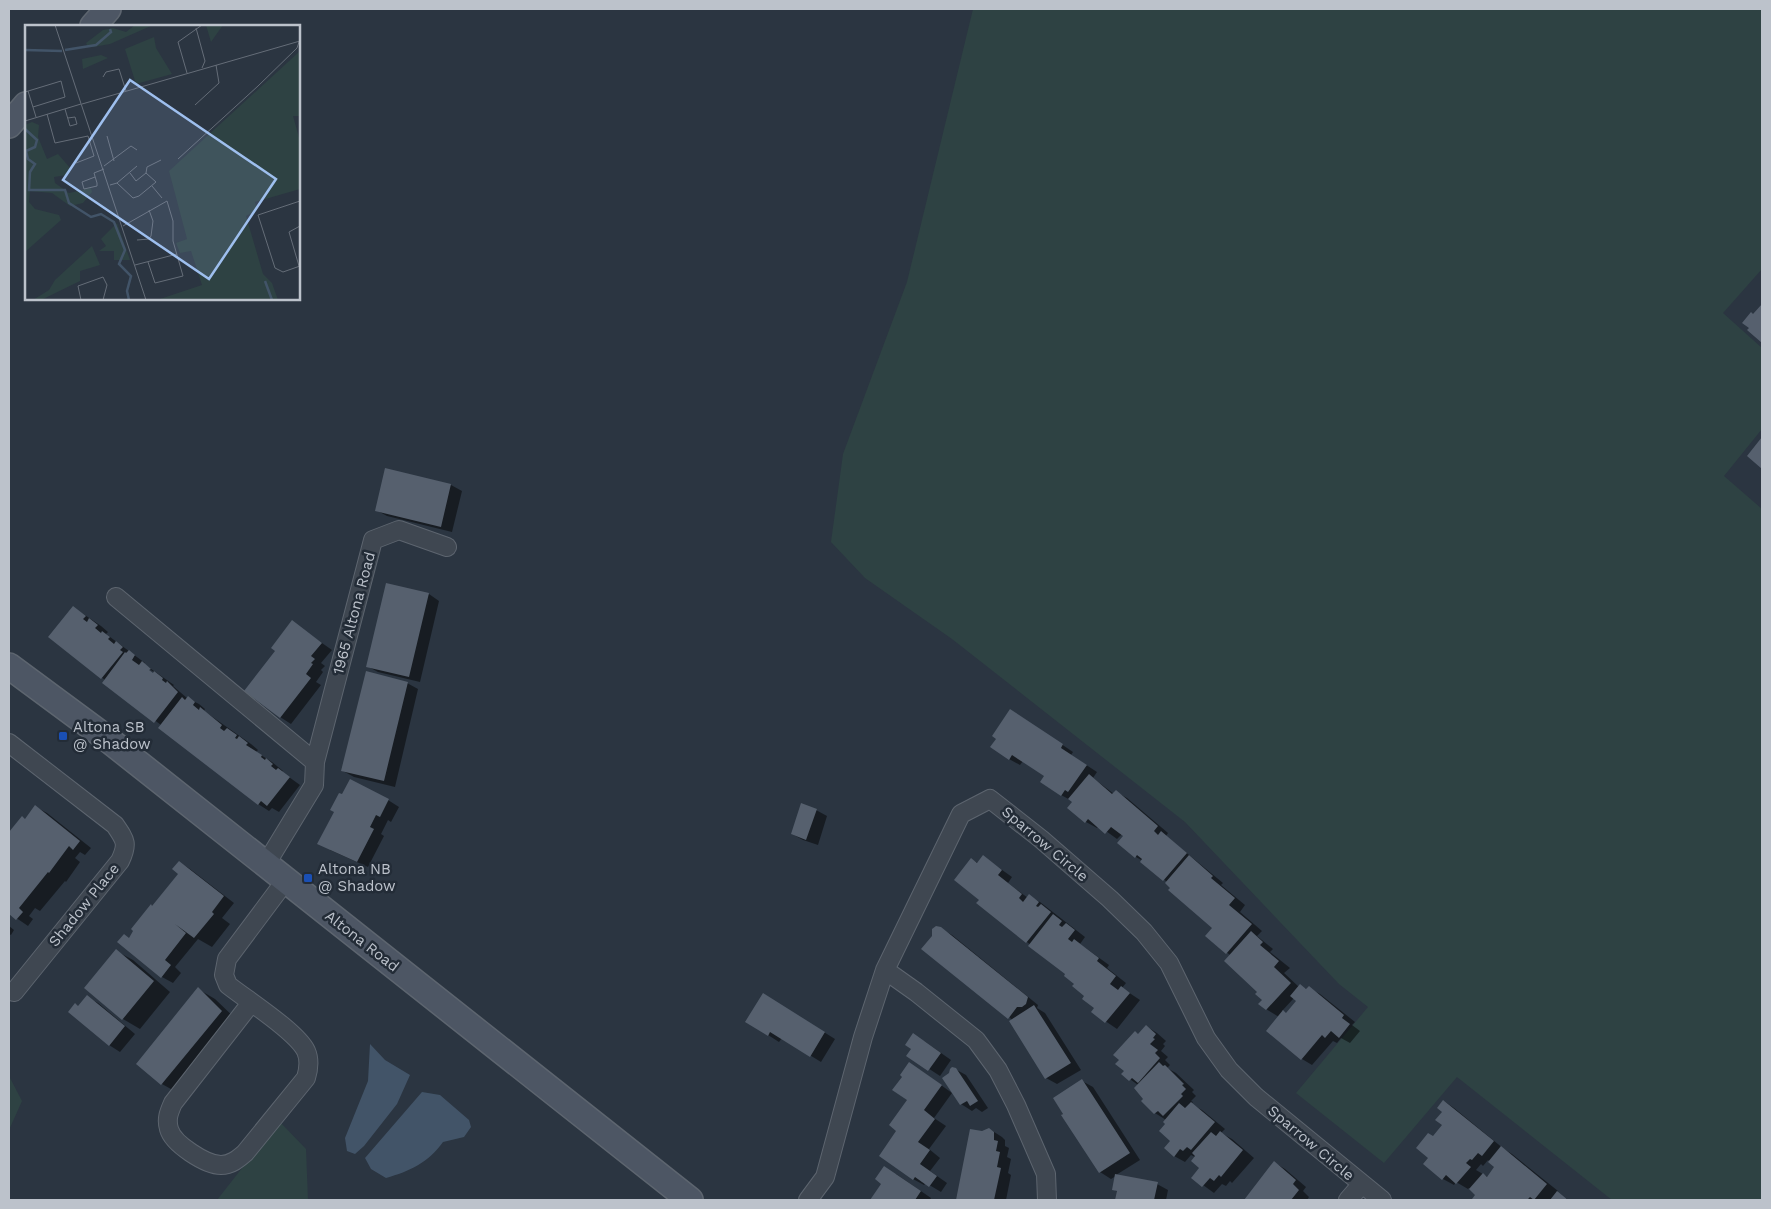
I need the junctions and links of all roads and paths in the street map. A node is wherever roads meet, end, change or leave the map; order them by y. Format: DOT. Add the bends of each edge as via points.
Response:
graph roads {
  1 [pos="108,9"];
  2 [pos="94,25"];
  3 [pos="448,547"];
  4 [pos="116,597"];
  5 [pos="9,666"];
  6 [pos="9,743"];
  7 [pos="315,762"];
  8 [pos="266,864"];
  9 [pos="286,880"];
  10 [pos="885,970"];
  11 [pos="14,992"];
  12 [pos="251,1003"];
  13 [pos="1361,1185"];
  14 [pos="690,1200"];
  15 [pos="808,1200"];
  16 [pos="1047,1200"];
  17 [pos="1348,1200"];
  18 [pos="1382,1200"];
  1 -- 2 [label="main road"];
  3 -- 7 [label="street, 1965 Altona Road" via="398,530 373,540"];
  4 -- 7 [label="street"];
  5 -- 8 [label="main road, Altona Road" via="106,737"];
  6 -- 11 [label="street, Shadow Place" via="115,825 125,849 120,862"];
  7 -- 8 [label="street, 1965 Altona Road" via="314,785"];
  8 -- 9 [label="main road, Altona Road"];
  9 -- 12 [label="street" via="227,958 224,968 228,985"];
  9 -- 14 [label="main road, Altona Road"];
  10 -- 13 [label="street, Sparrow Circle" via="961,814 990,799 1110,899 1144,932 1169,963 1206,1038 1229,1070 1256,1097"];
  10 -- 15 [label="street, Sparrow Circle" via="825,1177"];
  10 -- 16 [label="street" via="976,1040 998,1070 1046,1174"];
  12 -- 12 [label="street" via="297,1039 306,1051 310,1065 306,1078 234,1162 221,1165 201,1160 169,1131 167,1116 173,1103"];
  13 -- 17 [label="street, Sparrow Circle"];
  13 -- 18 [label="street"];
}
